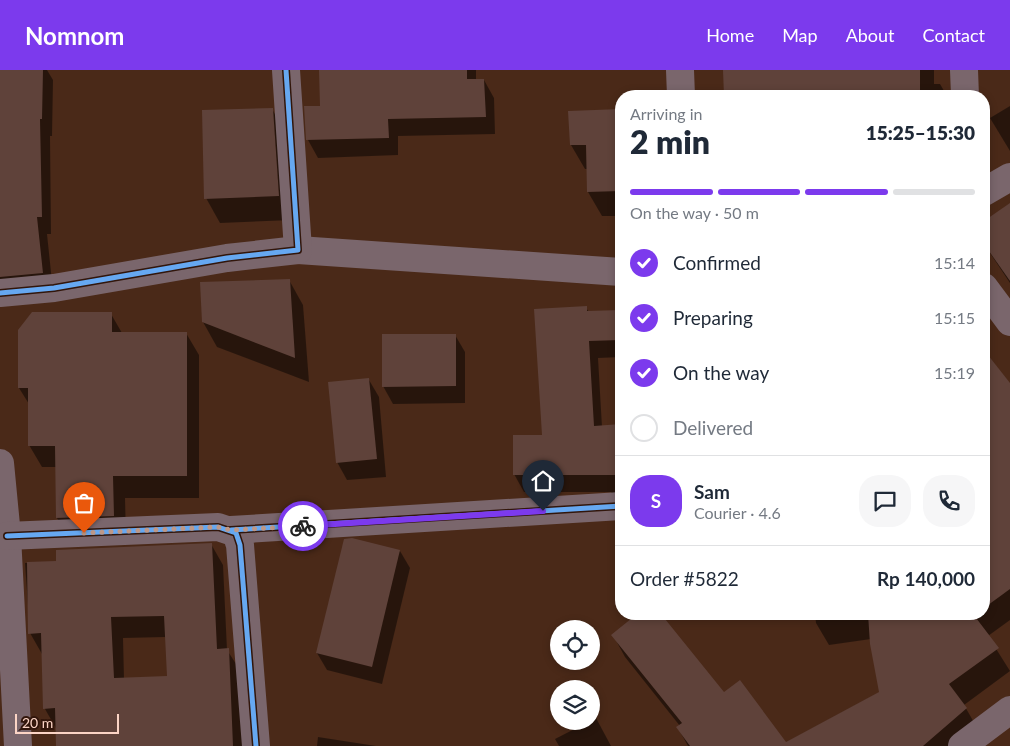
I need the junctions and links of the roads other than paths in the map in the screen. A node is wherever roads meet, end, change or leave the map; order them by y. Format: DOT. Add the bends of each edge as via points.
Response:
graph roads {
  1 [pos="286,70"];
  2 [pos="680,70"];
  3 [pos="964,70"];
  4 [pos="681,90"];
  5 [pos="965,90"];
  6 [pos="1010,177"];
  7 [pos="990,189"];
  8 [pos="298,250"];
  9 [pos="615,272"];
  10 [pos="0,293"];
  11 [pos="990,295"];
  12 [pos="1010,322"];
  13 [pos="0,463"];
  14 [pos="615,506"];
  15 [pos="231,530"];
  16 [pos="7,536"];
  17 [pos="1010,710"];
  18 [pos="18,746"];
  19 [pos="256,746"];
  20 [pos="962,746"];
  1 -- 8 [label="street"];
  2 -- 4 [label="street"];
  3 -- 5 [label="street"];
  6 -- 7 [label="street"];
  8 -- 9 [label="street"];
  8 -- 10 [label="street" via="227,258 54,288"];
  11 -- 12 [label="street"];
  13 -- 16 [label="street"];
  14 -- 15 [label="street"];
  15 -- 16 [label="street" via="218,527"];
  15 -- 19 [label="street" via="239,538 240,545"];
  16 -- 18 [label="street"];
  17 -- 20 [label="street"];
}
